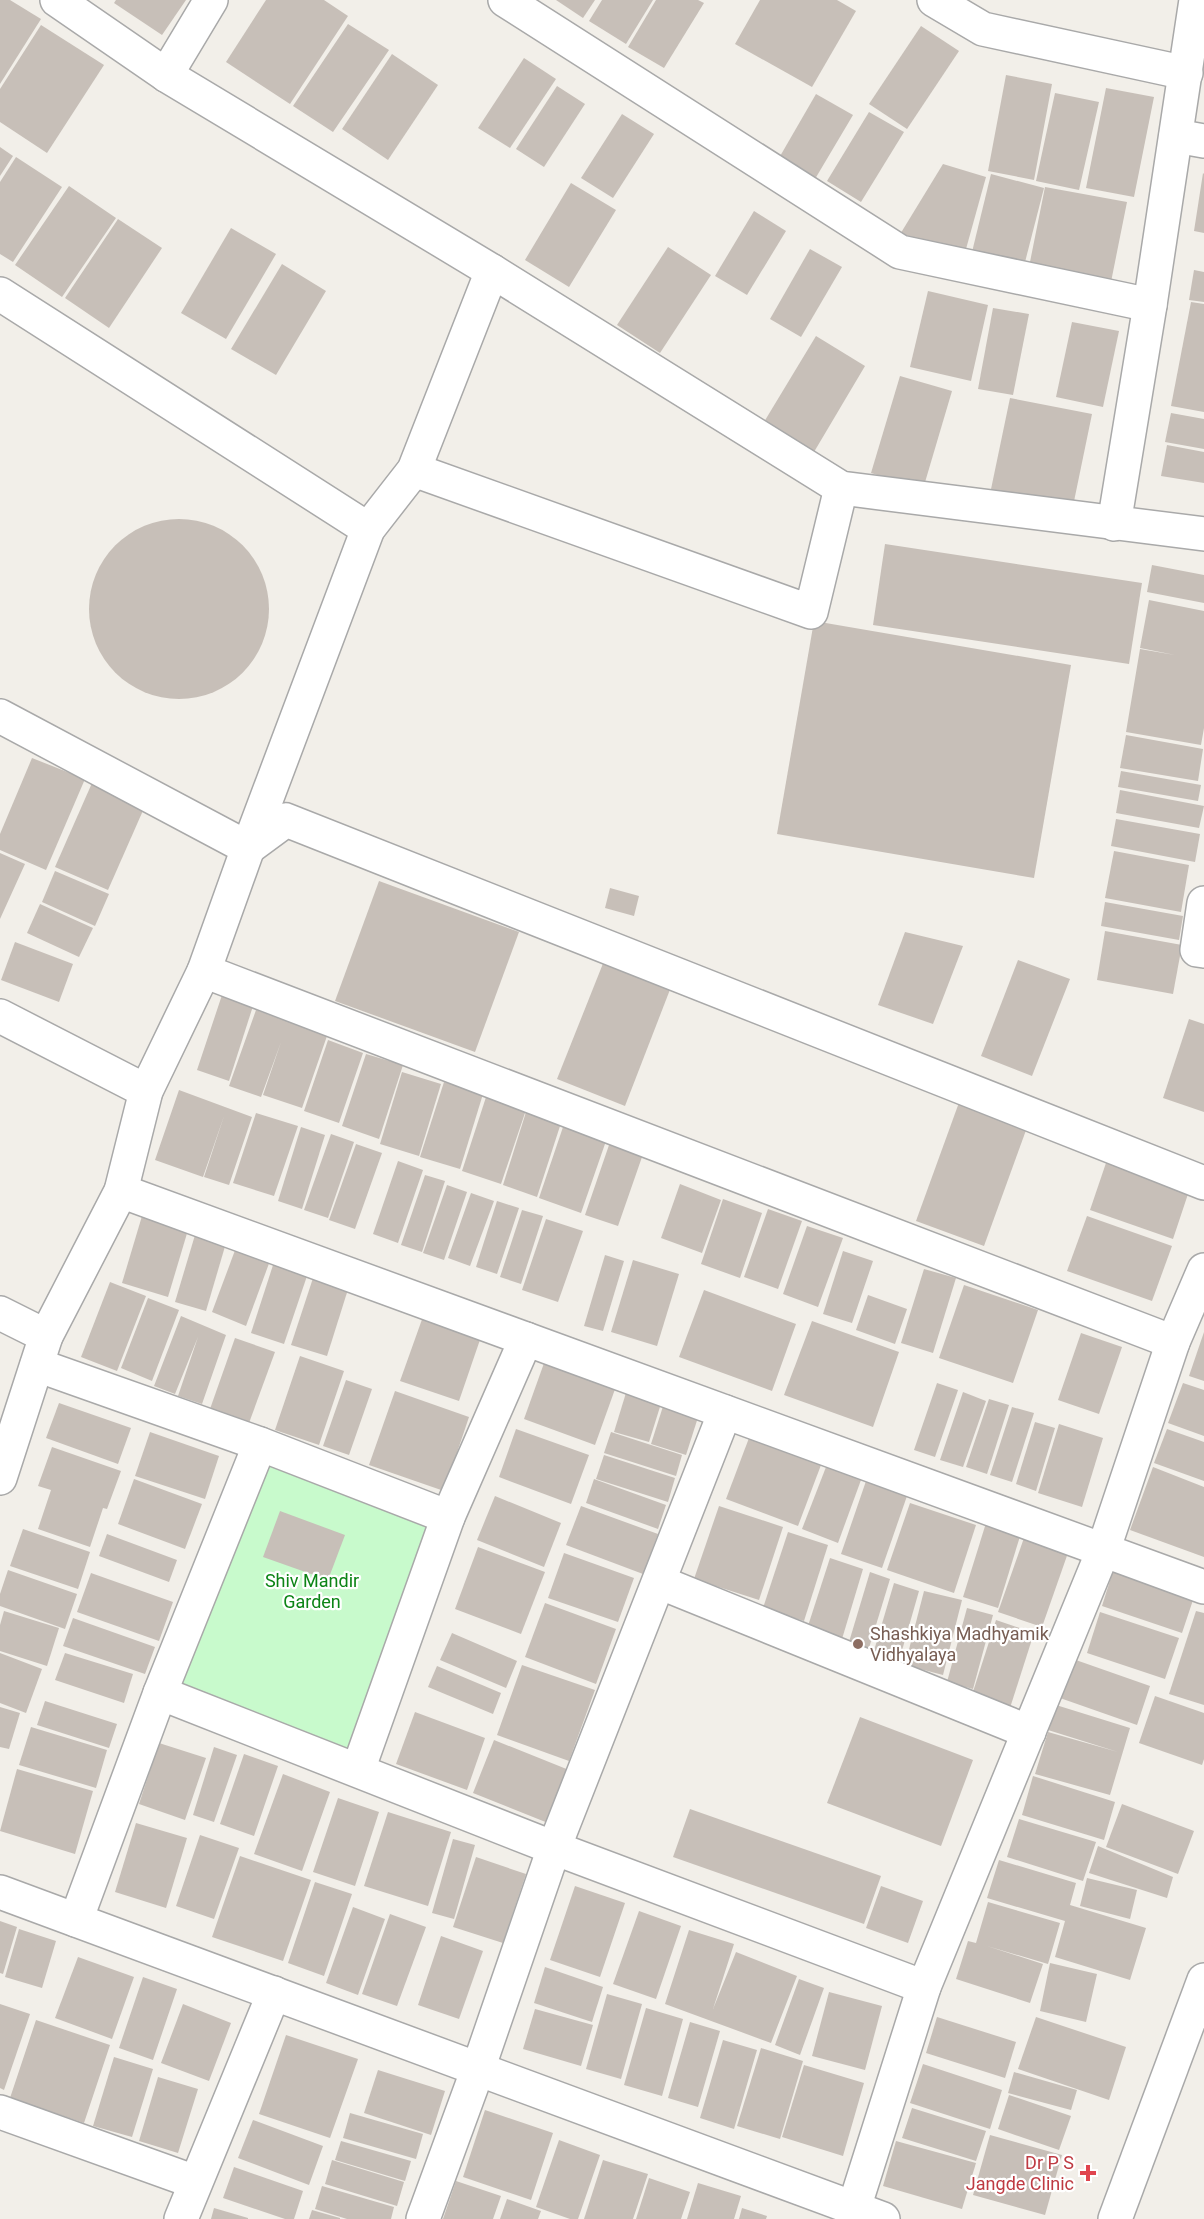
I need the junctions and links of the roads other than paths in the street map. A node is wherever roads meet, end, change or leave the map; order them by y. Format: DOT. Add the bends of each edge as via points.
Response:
graph roads {
  1 [pos="57,0"];
  2 [pos="211,0"];
  3 [pos="505,0"];
  4 [pos="934,0"];
  5 [pos="1196,0"];
  6 [pos="1186,74"];
  7 [pos="166,75"];
  8 [pos="1190,138"];
  9 [pos="492,271"];
  10 [pos="3,302"];
  11 [pos="1150,305"];
  12 [pos="414,470"];
  13 [pos="841,488"];
  14 [pos="1114,524"];
  15 [pos="368,529"];
  16 [pos="1204,534"];
  17 [pos="0,716"];
  18 [pos="248,848"];
  19 [pos="1204,903"];
  20 [pos="1204,951"];
  21 [pos="204,971"];
  22 [pos="0,1016"];
  23 [pos="146,1091"];
  24 [pos="1204,1183"];
  25 [pos="121,1191"];
  26 [pos="1204,1270"];
  27 [pos="0,1312"];
  28 [pos="526,1340"];
  29 [pos="1173,1342"];
  30 [pos="41,1350"];
  31 [pos="725,1412"];
  32 [pos="260,1444"];
  33 [pos="0,1478"];
  34 [pos="448,1516"];
  35 [pos="1103,1551"];
  36 [pos="659,1582"];
  37 [pos="1204,1587"];
  38 [pos="159,1693"];
  39 [pos="1029,1732"];
  40 [pos="358,1770"];
  41 [pos="554,1848"];
  42 [pos="0,1892"];
  43 [pos="76,1920"];
  44 [pos="1204,1980"];
  45 [pos="924,1987"];
  46 [pos="274,1993"];
  47 [pos="478,2069"];
  48 [pos="0,2112"];
  49 [pos="195,2182"];
  50 [pos="868,2214"];
  51 [pos="181,2219"];
  52 [pos="423,2219"];
  53 [pos="1115,2219"];
  1 -- 7 [label="street"];
  2 -- 7 [label="street"];
  3 -- 11 [label="street" via="900,252"];
  4 -- 6 [label="street" via="983,29"];
  5 -- 6 [label="street"];
  6 -- 8 [label="street"];
  7 -- 9 [label="street"];
  8 -- 11 [label="street"];
  9 -- 12 [label="street"];
  9 -- 13 [label="street"];
  10 -- 15 [label="street"];
  11 -- 14 [label="street"];
  12 -- 13 [label="street" via="811,612"];
  12 -- 15 [label="street"];
  13 -- 14 [label="street"];
  14 -- 16 [label="street"];
  15 -- 18 [label="street"];
  17 -- 18 [label="street"];
  18 -- 21 [label="street"];
  18 -- 24 [label="street" via="286,820"];
  19 -- 20 [label="street" via="1197,950"];
  21 -- 23 [label="street"];
  21 -- 29 [label="street"];
  22 -- 23 [label="street"];
  23 -- 25 [label="street"];
  25 -- 28 [label="street"];
  25 -- 30 [label="street"];
  26 -- 29 [label="street"];
  27 -- 30 [label="street"];
  28 -- 31 [label="street"];
  28 -- 34 [label="street"];
  29 -- 35 [label="street"];
  30 -- 32 [label="street"];
  30 -- 33 [label="street"];
  31 -- 35 [label="street"];
  31 -- 36 [label="street"];
  32 -- 34 [label="street"];
  32 -- 38 [label="street"];
  34 -- 40 [label="street"];
  35 -- 37 [label="street"];
  35 -- 39 [label="street"];
  36 -- 39 [label="street"];
  36 -- 41 [label="street"];
  38 -- 40 [label="street"];
  38 -- 43 [label="street"];
  39 -- 45 [label="street"];
  40 -- 41 [label="street"];
  41 -- 45 [label="street"];
  41 -- 47 [label="street"];
  42 -- 43 [label="street"];
  43 -- 46 [label="street"];
  44 -- 53 [label="street"];
  45 -- 50 [label="street"];
  46 -- 47 [label="street"];
  46 -- 49 [label="street"];
  47 -- 50 [label="street"];
  47 -- 52 [label="street"];
  48 -- 49 [label="street"];
  49 -- 51 [label="street"];
}
